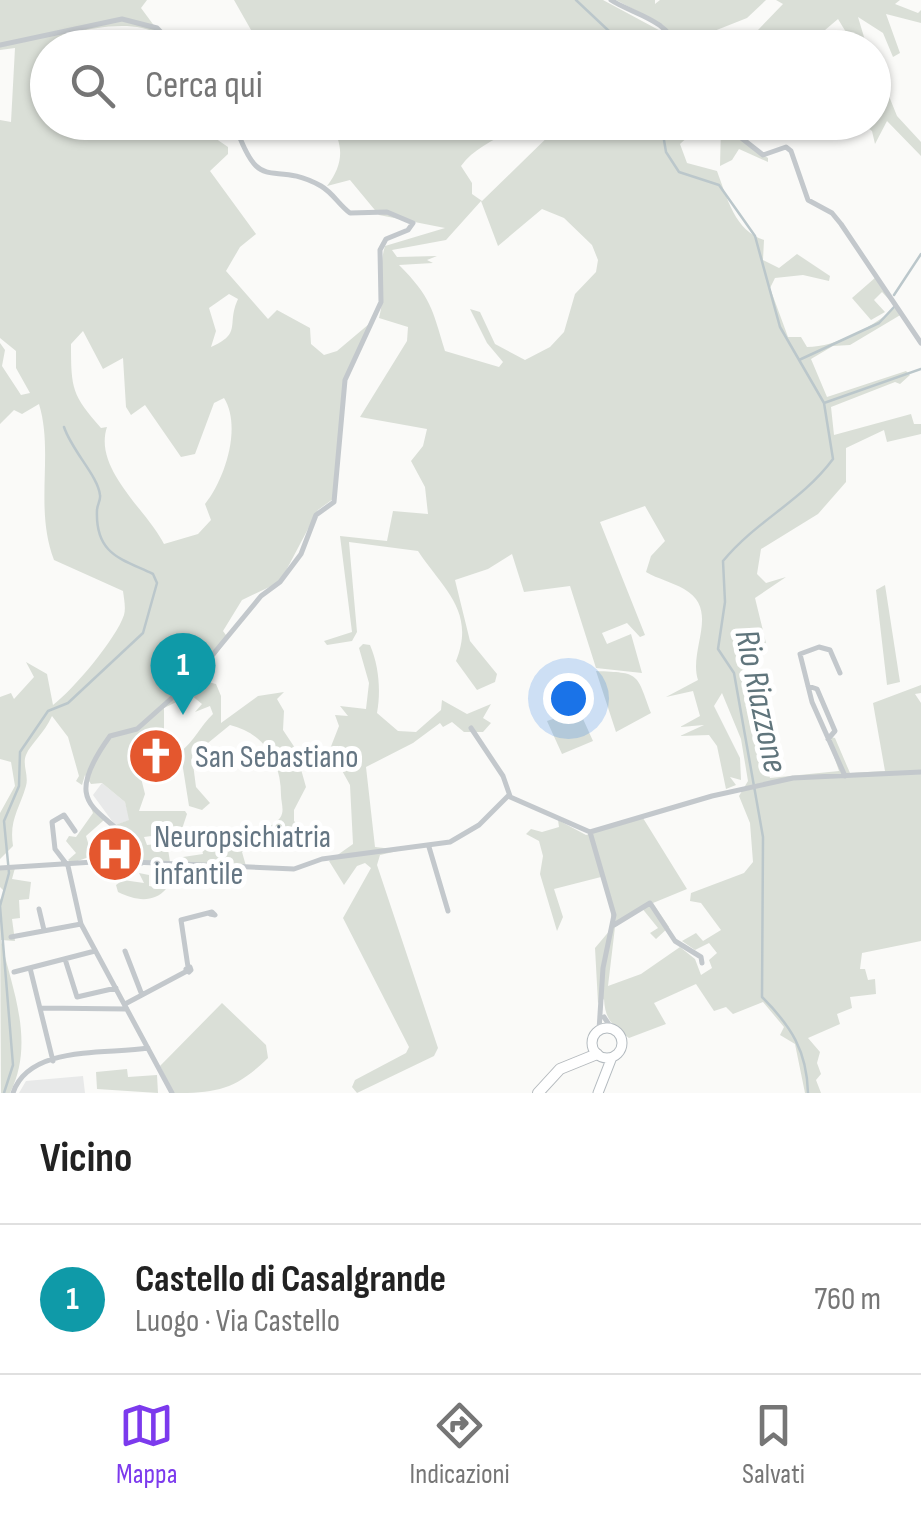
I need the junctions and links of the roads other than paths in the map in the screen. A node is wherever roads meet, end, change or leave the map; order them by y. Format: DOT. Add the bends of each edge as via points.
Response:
graph roads {
  1 [pos="611,0"];
  2 [pos="68,30"];
  3 [pos="159,30"];
  4 [pos="666,30"];
  5 [pos="30,38"];
  6 [pos="0,44"];
  7 [pos="241,140"];
  8 [pos="744,140"];
  9 [pos="921,344"];
  10 [pos="840,673"];
  11 [pos="471,728"];
  12 [pos="921,772"];
  13 [pos="845,776"];
  14 [pos="510,796"];
  15 [pos="75,831"];
  16 [pos="590,832"];
  17 [pos="429,846"];
  18 [pos="142,863"];
  19 [pos="68,866"];
  20 [pos="6,867"];
  21 [pos="39,909"];
  22 [pos="448,911"];
  23 [pos="210,914"];
  24 [pos="81,924"];
  25 [pos="614,925"];
  26 [pos="44,930"];
  27 [pos="11,937"];
  28 [pos="95,951"];
  29 [pos="124,951"];
  30 [pos="65,959"];
  31 [pos="702,963"];
  32 [pos="30,968"];
  33 [pos="14,972"];
  34 [pos="116,988"];
  35 [pos="142,995"];
  36 [pos="126,1006"];
  37 [pos="42,1008"];
  38 [pos="603,1014"];
  39 [pos="612,1028"];
  40 [pos="599,1030"];
  41 [pos="148,1048"];
  42 [pos="596,1052"];
  43 [pos="612,1057"];
  44 [pos="53,1061"];
  45 [pos="606,1071"];
  46 [pos="14,1093"];
  47 [pos="172,1093"];
  48 [pos="538,1093"];
  49 [pos="598,1093"];
  1 -- 4 [label="street"];
  2 -- 3 [label="street" via="122,19"];
  5 -- 6 [label="street"];
  7 -- 18 [label="street" via="264,174 317,184 350,213 386,212 413,224 380,250 381,302 345,380 334,502 316,515 301,554 278,584 260,596 188,684 137,729 110,736 86,779 87,798"];
  8 -- 9 [label="street" via="763,155 791,151 808,200 832,212"];
  10 -- 13 [label="street" via="830,650 804,652 801,666"];
  11 -- 14 [label="street"];
  12 -- 13 [label="street"];
  13 -- 16 [label="street" via="760,784"];
  14 -- 16 [label="street"];
  14 -- 17 [label="street" via="468,833"];
  15 -- 19 [label="street" via="64,815 52,822 55,849"];
  16 -- 25 [label="street"];
  17 -- 18 [label="street" via="294,869"];
  17 -- 22 [label="street"];
  18 -- 19 [label="street"];
  19 -- 20 [label="street"];
  19 -- 24 [label="street"];
  21 -- 26 [label="street"];
  23 -- 35 [label="street" via="181,920 188,969"];
  24 -- 26 [label="street"];
  24 -- 28 [label="street"];
  25 -- 31 [label="street" via="650,903 674,941"];
  25 -- 38 [label="street" via="602,978"];
  26 -- 27 [label="street"];
  28 -- 30 [label="street"];
  28 -- 34 [label="street"];
  29 -- 35 [label="street"];
  30 -- 32 [label="street"];
  30 -- 34 [label="street" via="78,997"];
  32 -- 33 [label="street"];
  32 -- 37 [label="street"];
  34 -- 36 [label="street"];
  35 -- 36 [label="street"];
  36 -- 37 [label="street"];
  36 -- 41 [label="street"];
  37 -- 44 [label="street"];
  38 -- 39 [label="street"];
  38 -- 40 [label="street"];
  39 -- 40 [label="street"];
  39 -- 43 [label="street" via="622,1042"];
  40 -- 42 [label="street"];
  41 -- 44 [label="street"];
  41 -- 47 [label="street"];
  42 -- 43 [label="street"];
  42 -- 45 [label="street"];
  42 -- 48 [label="main road" via="552,1074"];
  43 -- 45 [label="street"];
  44 -- 46 [label="street" via="24,1074"];
  45 -- 49 [label="street"];
}
